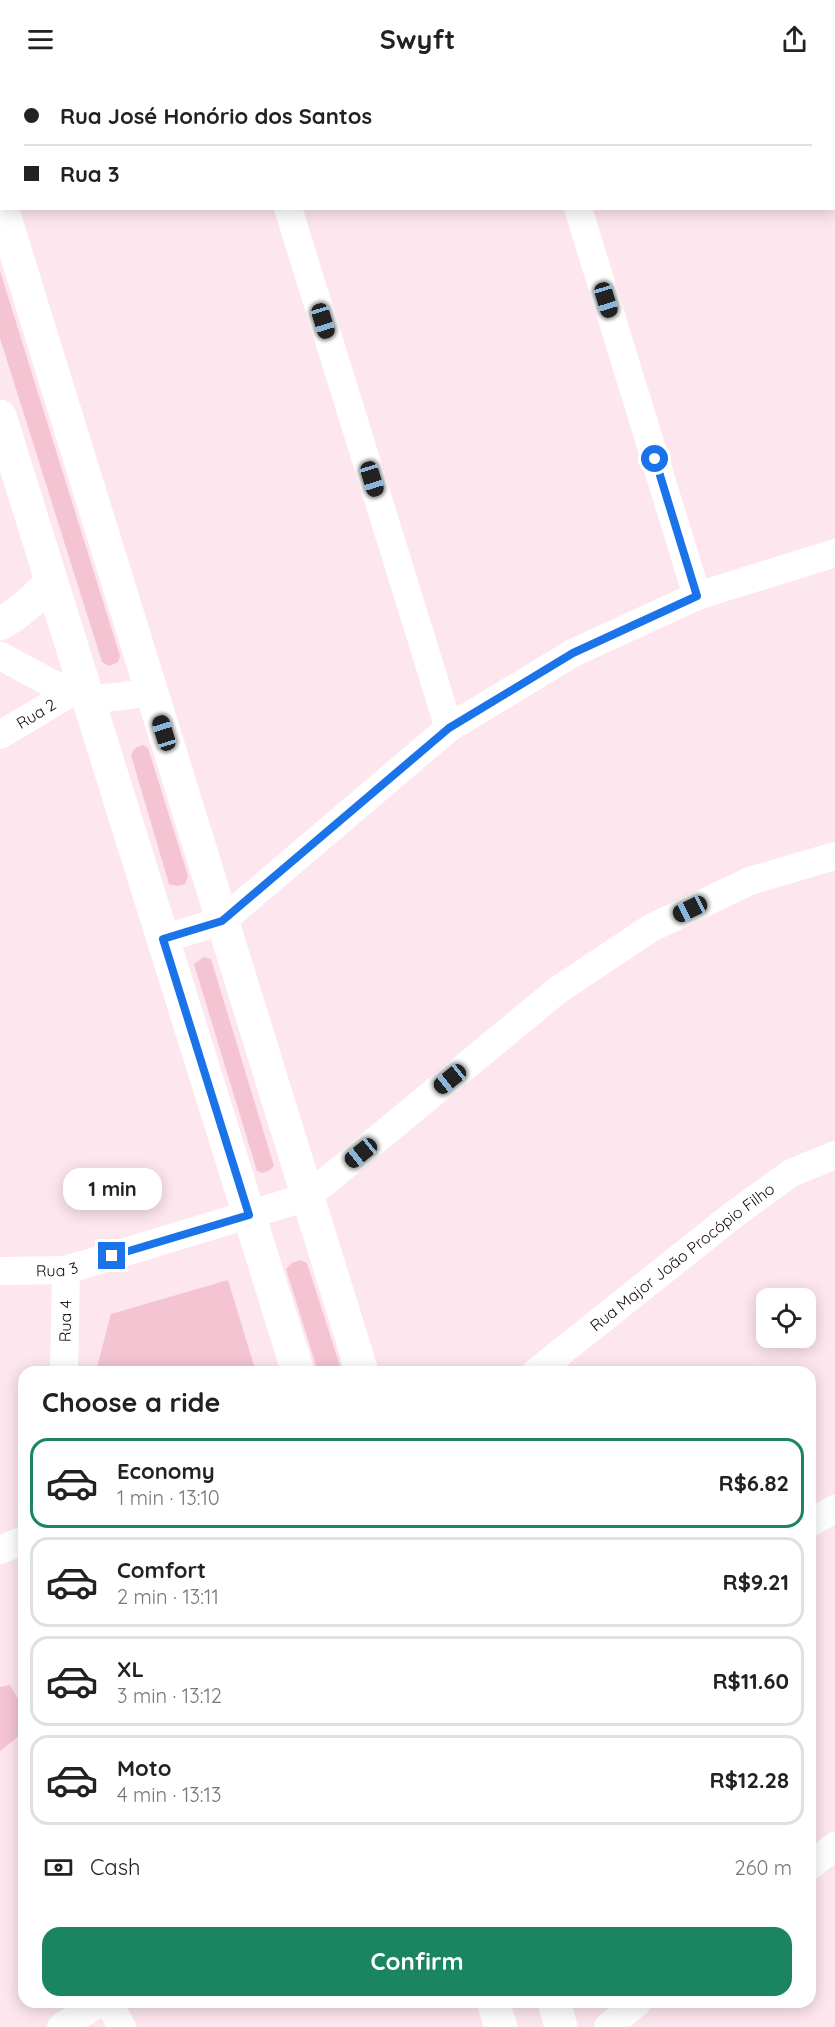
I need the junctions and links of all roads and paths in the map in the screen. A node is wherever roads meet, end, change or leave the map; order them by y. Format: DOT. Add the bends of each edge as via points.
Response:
graph roads {
  1 [pos="3,210"];
  2 [pos="289,210"];
  3 [pos="579,210"];
  4 [pos="0,416"];
  5 [pos="835,553"];
  6 [pos="52,581"];
  7 [pos="697,596"];
  8 [pos="0,624"];
  9 [pos="0,656"];
  10 [pos="151,692"];
  11 [pos="80,695"];
  12 [pos="449,728"];
  13 [pos="0,735"];
  14 [pos="835,856"];
  15 [pos="222,921"];
  16 [pos="163,939"];
  17 [pos="835,1155"];
  18 [pos="308,1197"];
  19 [pos="249,1215"];
  20 [pos="66,1270"];
  21 [pos="0,1271"];
  22 [pos="64,1366"];
  23 [pos="296,1366"];
  24 [pos="360,1366"];
  25 [pos="544,1366"];
  26 [pos="835,1509"];
  27 [pos="816,1520"];
  28 [pos="18,1542"];
  29 [pos="0,1550"];
  30 [pos="835,1846"];
  31 [pos="816,1861"];
  32 [pos="91,2008"];
  33 [pos="111,2008"];
  34 [pos="495,2008"];
  35 [pos="556,2008"];
  36 [pos="631,2008"];
  37 [pos="61,2027"];
  38 [pos="122,2027"];
  39 [pos="501,2027"];
  40 [pos="561,2027"];
  41 [pos="608,2027"];
  1 -- 10 [label="street"];
  2 -- 12 [label="street"];
  3 -- 7 [label="street"];
  4 -- 6 [label="street"];
  5 -- 7 [label="street"];
  6 -- 8 [label="street" via="32,602"];
  6 -- 11 [label="street"];
  7 -- 12 [label="street" via="573,653"];
  9 -- 11 [label="street"];
  10 -- 11 [label="street" via="98,698"];
  10 -- 15 [label="street"];
  11 -- 13 [label="street, Rua 2"];
  11 -- 16 [label="street"];
  12 -- 15 [label="street"];
  14 -- 18 [label="street" via="750,881 651,928 558,990"];
  15 -- 16 [label="street"];
  15 -- 18 [label="street"];
  16 -- 19 [label="street"];
  17 -- 25 [label="street, Rua Major João Procópio Filho" via="791,1173"];
  18 -- 19 [label="street, Rua 3"];
  18 -- 24 [label="street"];
  19 -- 20 [label="street, Rua 3"];
  19 -- 23 [label="street"];
  20 -- 21 [label="street, Rua 3"];
  20 -- 22 [label="street, Rua 4"];
  26 -- 27 [label="street"];
  28 -- 29 [label="street"];
  30 -- 31 [label="street"];
  32 -- 37 [label="street"];
  33 -- 38 [label="street"];
  34 -- 39 [label="street"];
  35 -- 40 [label="street"];
  36 -- 41 [label="street"];
}
